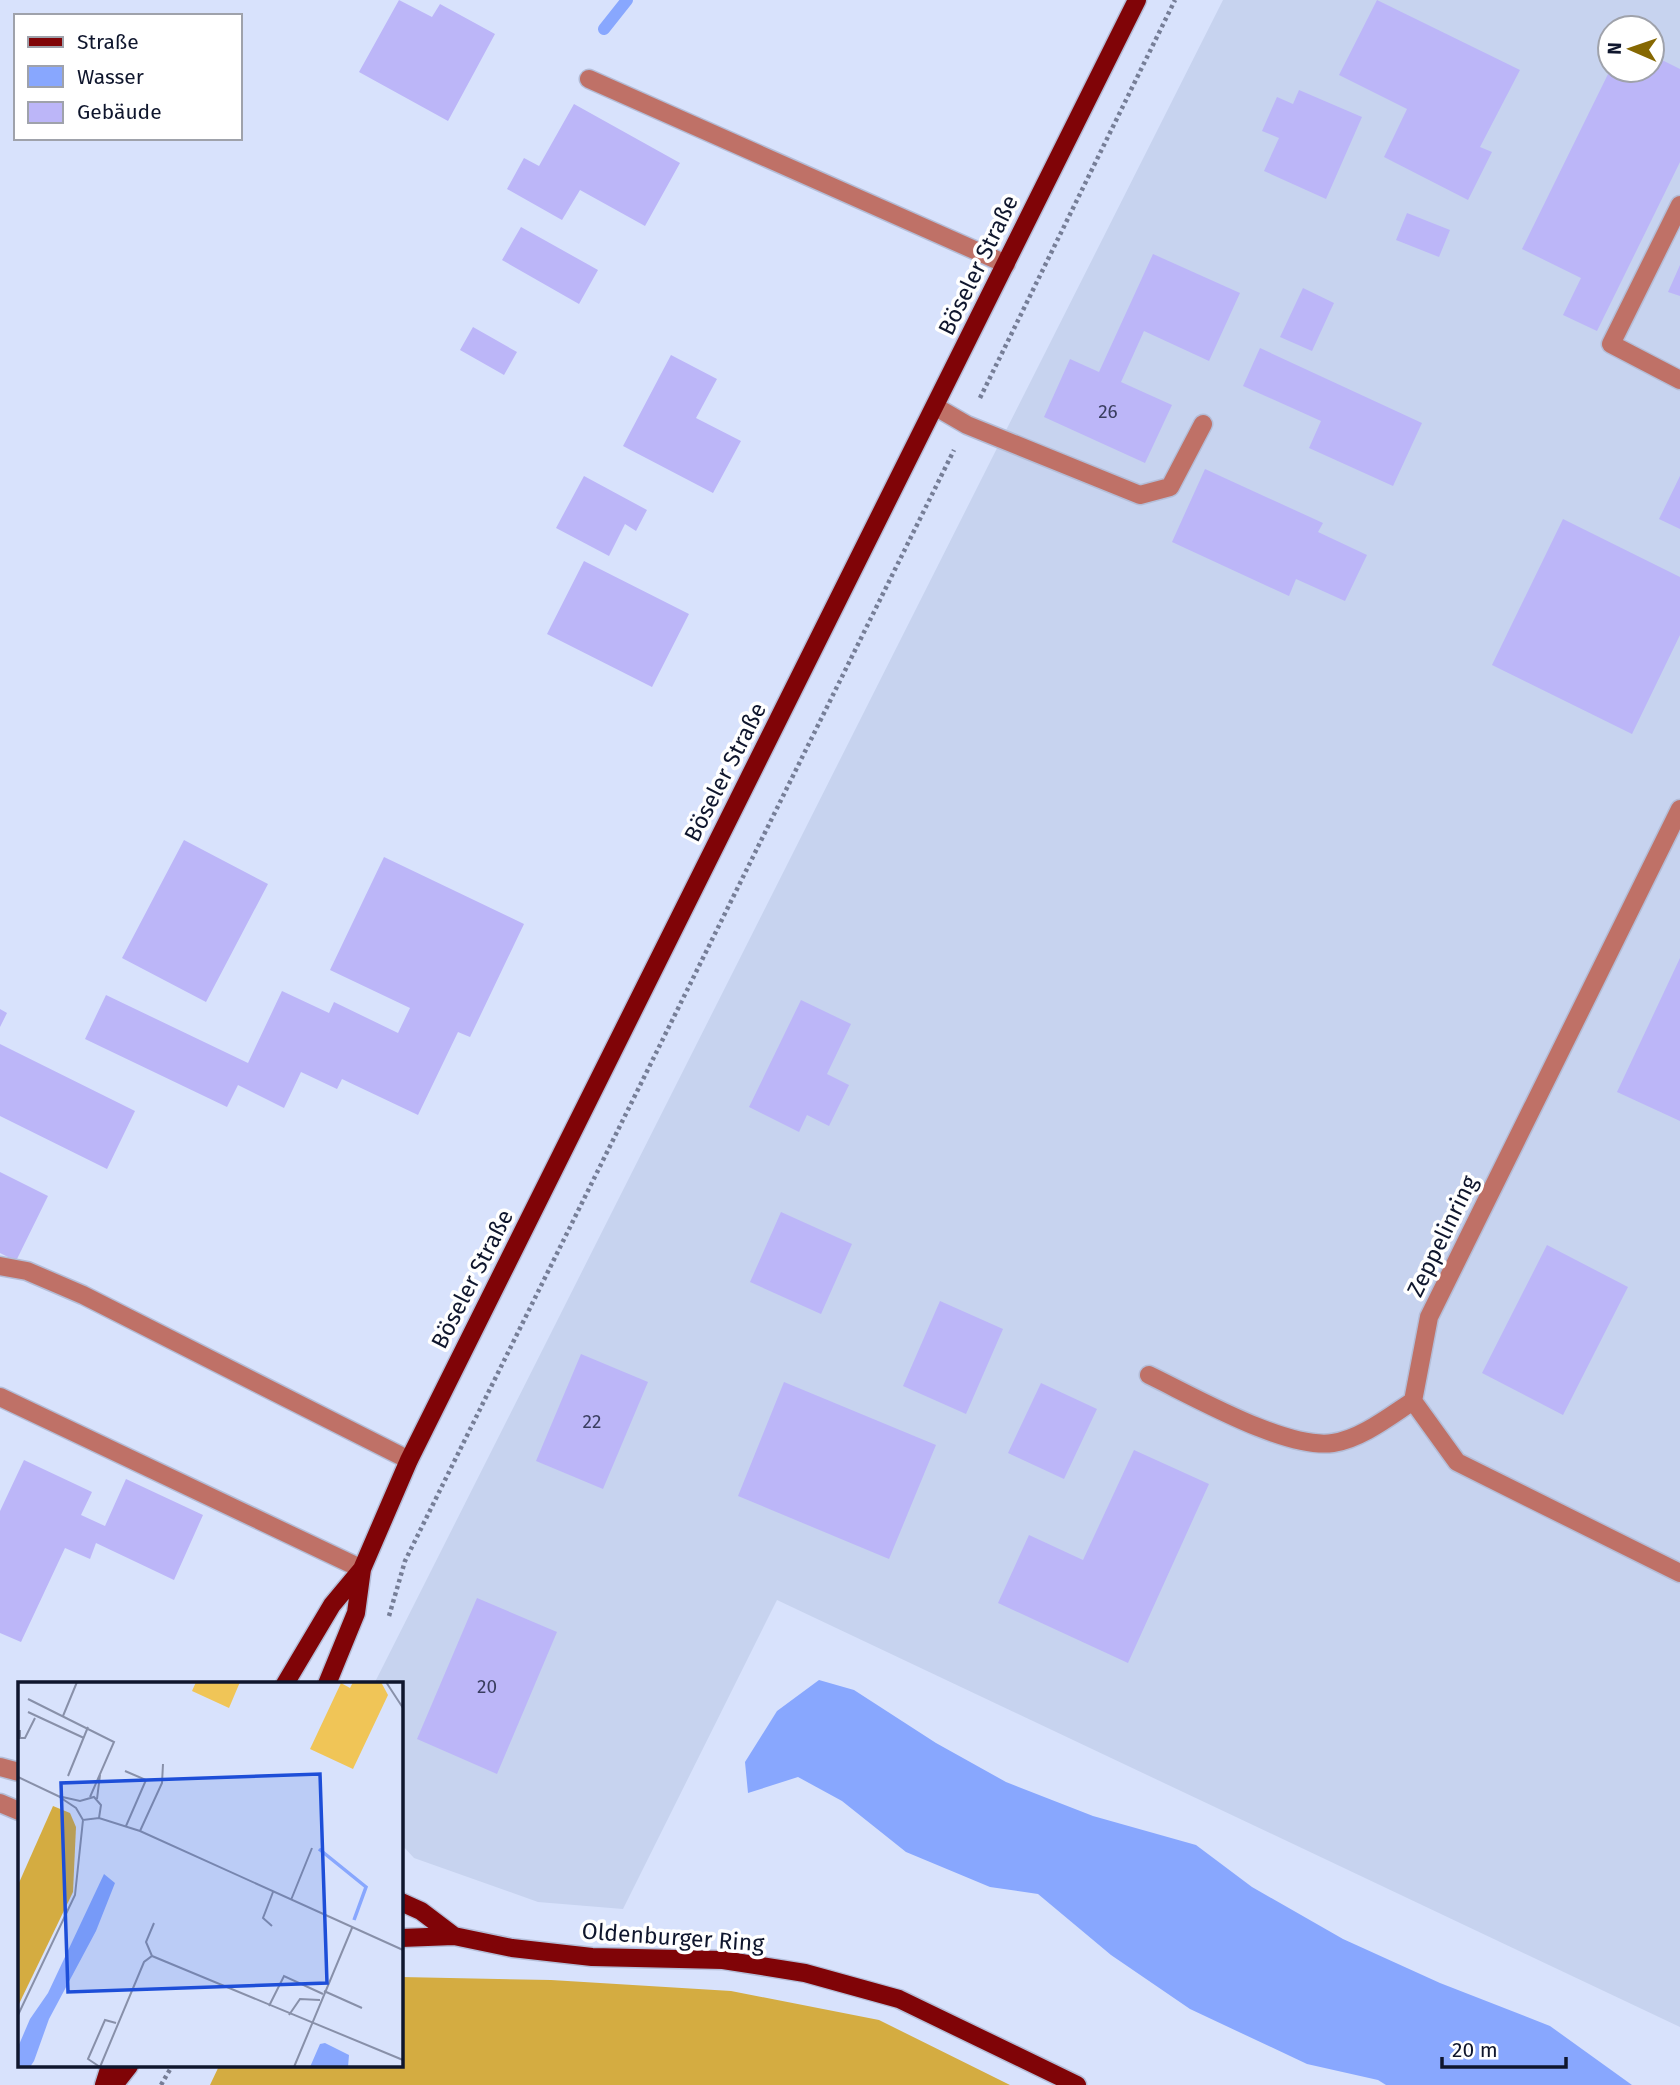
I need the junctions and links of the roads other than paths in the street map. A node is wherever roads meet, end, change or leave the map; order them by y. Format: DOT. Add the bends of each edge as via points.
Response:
graph roads {
  1 [pos="1137,0"];
  2 [pos="589,79"];
  3 [pos="1680,205"];
  4 [pos="1006,264"];
  5 [pos="1680,380"];
  6 [pos="936,407"];
  7 [pos="1203,424"];
  8 [pos="1680,809"];
  9 [pos="0,1266"];
  10 [pos="1149,1376"];
  11 [pos="0,1398"];
  12 [pos="1413,1401"];
  13 [pos="409,1460"];
  14 [pos="362,1569"];
  15 [pos="1680,1573"];
  16 [pos="286,1682"];
  17 [pos="328,1682"];
  18 [pos="0,1767"];
  19 [pos="18,1772"];
  20 [pos="0,1803"];
  21 [pos="18,1811"];
  22 [pos="402,1902"];
  23 [pos="454,1936"];
  24 [pos="402,1938"];
  25 [pos="109,2068"];
  26 [pos="127,2068"];
  27 [pos="104,2085"];
  28 [pos="114,2085"];
  29 [pos="1077,2085"];
  1 -- 4 [label="main road, Böseler Straße"];
  2 -- 4 [label="street"];
  3 -- 5 [label="street" via="1611,344"];
  4 -- 6 [label="main road, Böseler Straße"];
  6 -- 7 [label="street" via="967,425 1140,495 1170,486"];
  6 -- 13 [label="main road, Böseler Straße"];
  8 -- 12 [label="street, Zeppelinring" via="1429,1317"];
  9 -- 13 [label="street" via="27,1271 83,1295"];
  10 -- 12 [label="street" via="1299,1442 1334,1443 1367,1430"];
  11 -- 14 [label="street"];
  12 -- 15 [label="street" via="1457,1462"];
  13 -- 14 [label="main road, Böseler Straße"];
  14 -- 16 [label="main road, Böseler Straße" via="332,1605"];
  14 -- 17 [label="main road, Böseler Straße" via="356,1613"];
  18 -- 19 [label="street"];
  20 -- 21 [label="street"];
  22 -- 23 [label="main road, Oldenburger Ring"];
  23 -- 24 [label="main road, Oldenburger Ring"];
  23 -- 29 [label="main road, Oldenburger Ring" via="592,1957 723,1960 805,1973 899,1999"];
  25 -- 27 [label="main road"];
  26 -- 28 [label="main road"];
}
